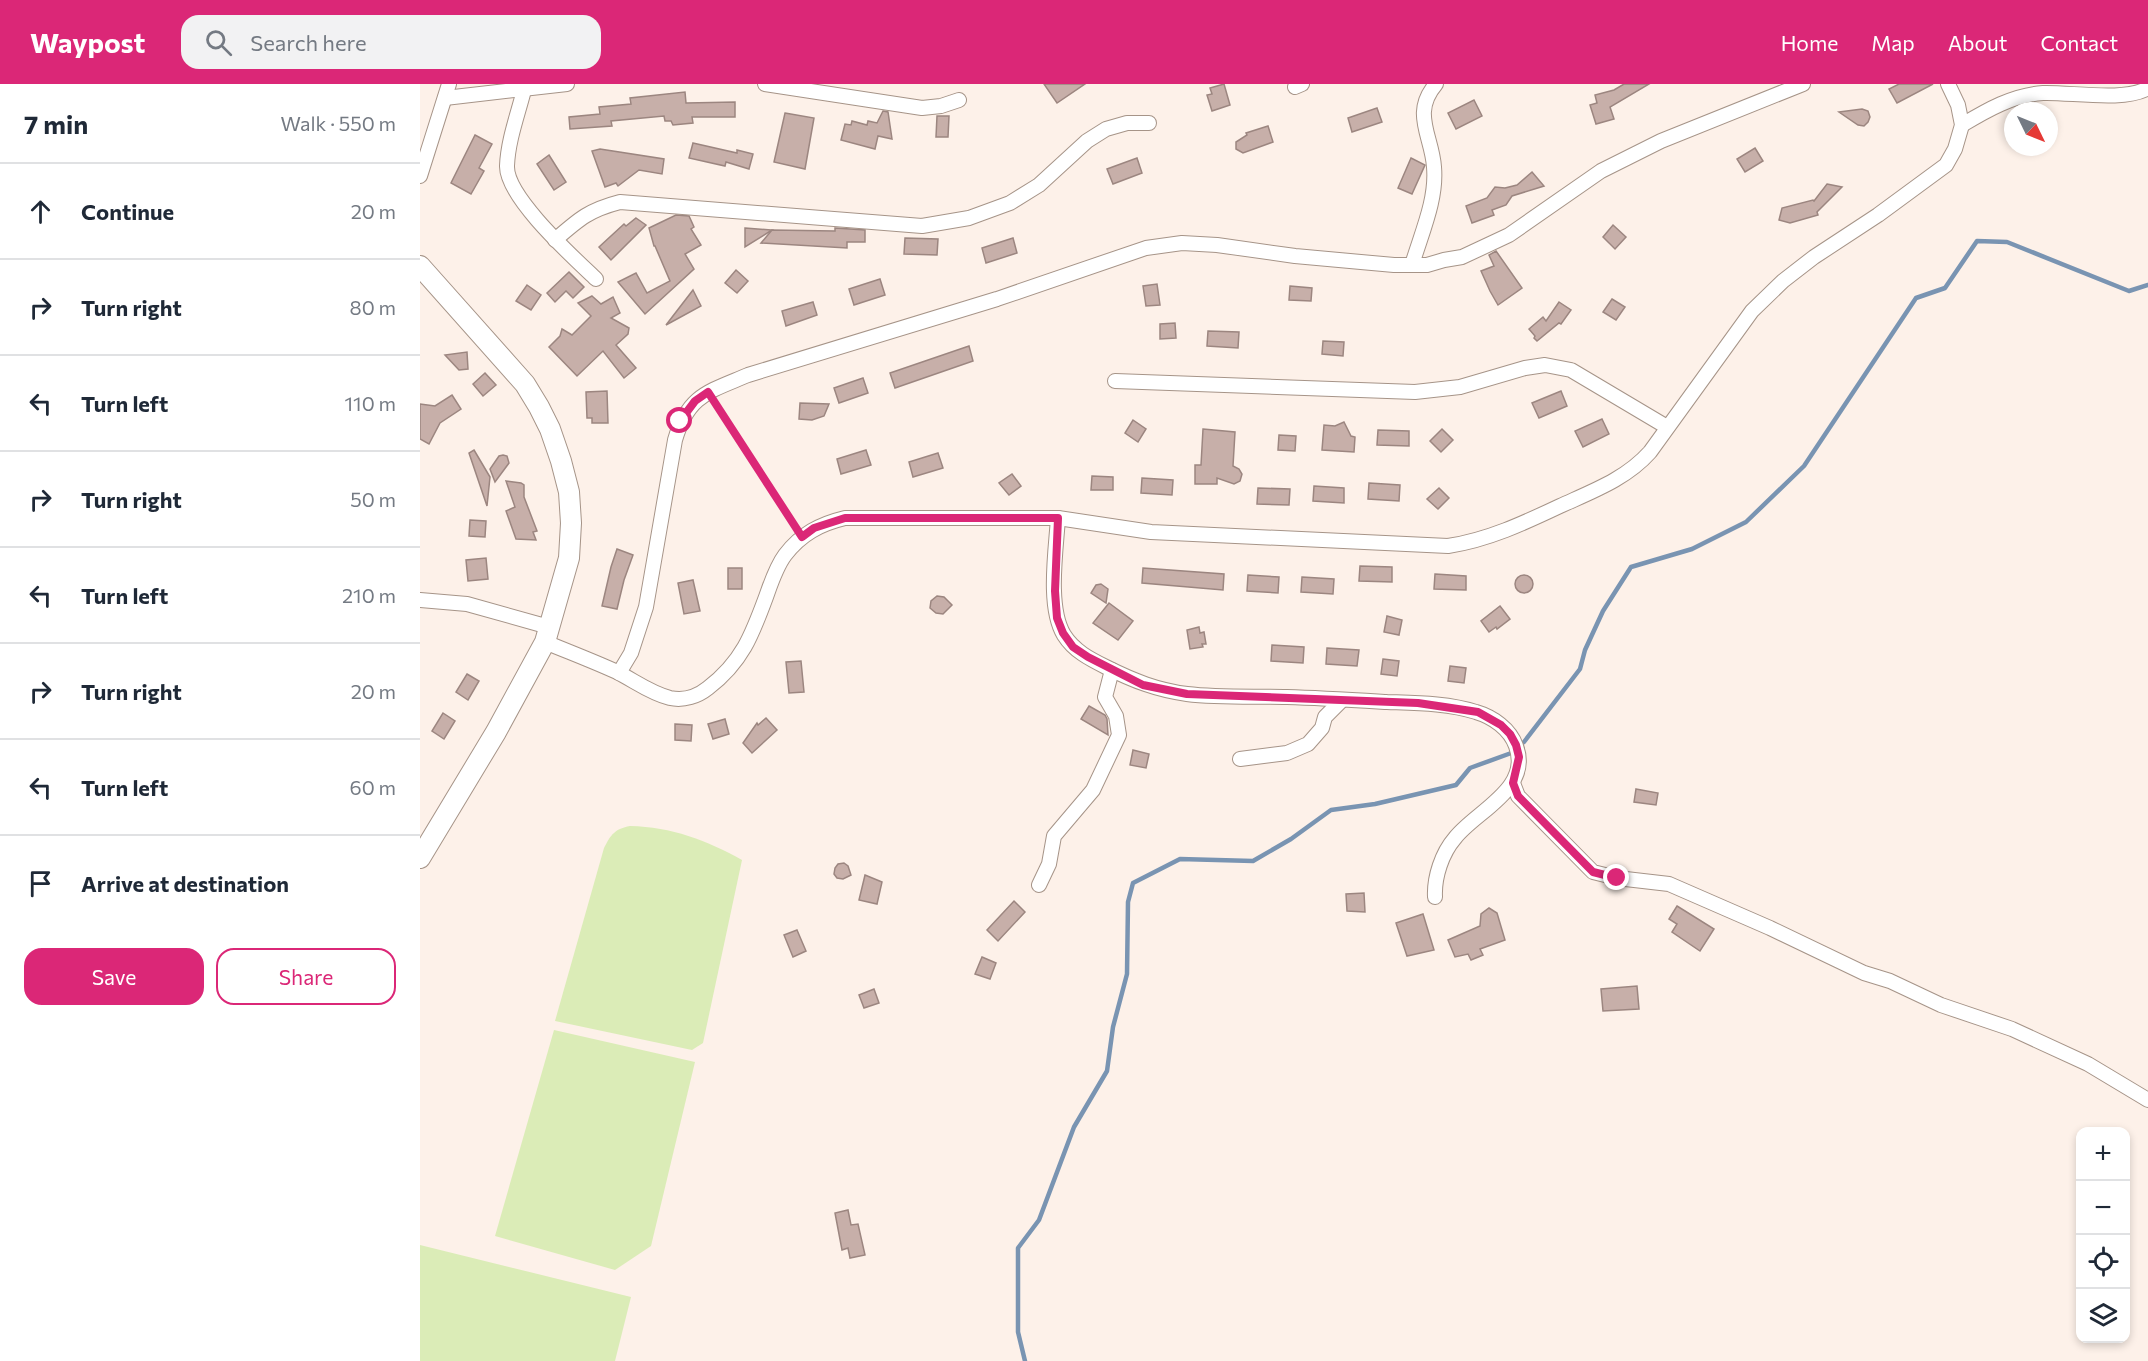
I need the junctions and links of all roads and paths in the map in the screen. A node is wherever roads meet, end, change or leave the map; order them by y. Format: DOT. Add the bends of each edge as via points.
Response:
graph roads {
  1 [pos="449,84"];
  2 [pos="567,84"];
  3 [pos="765,84"];
  4 [pos="1436,84"];
  5 [pos="1803,84"];
  6 [pos="1948,84"];
  7 [pos="2148,88"];
  8 [pos="524,90"];
  9 [pos="445,98"];
  10 [pos="959,100"];
  11 [pos="1149,123"];
  12 [pos="1962,125"];
  13 [pos="420,176"];
  14 [pos="555,240"];
  15 [pos="1412,265"];
  16 [pos="420,266"];
  17 [pos="596,279"];
  18 [pos="1114,381"];
  19 [pos="708,392"];
  20 [pos="1668,428"];
  21 [pos="1058,518"];
  22 [pos="802,537"];
  23 [pos="420,600"];
  24 [pos="547,634"];
  25 [pos="1112,670"];
  26 [pos="619,673"];
  27 [pos="1342,700"];
  28 [pos="1240,759"];
  29 [pos="1513,783"];
  30 [pos="420,858"];
  31 [pos="1039,885"];
  32 [pos="1435,897"];
  33 [pos="2148,1100"];
  1 -- 9 [label="street"];
  2 -- 8 [label="street"];
  3 -- 10 [label="street" via="922,108"];
  4 -- 15 [label="street" via="1425,98 1424,108 1435,189"];
  5 -- 15 [label="street" via="1661,141 1601,171 1479,250 1427,265"];
  6 -- 12 [label="street"];
  7 -- 12 [label="street" via="2122,95 2040,93 2002,102"];
  8 -- 9 [label="street"];
  8 -- 14 [label="street" via="507,167 511,185"];
  9 -- 13 [label="street"];
  11 -- 14 [label="street" via="1127,123 1106,129 1039,185 1010,203 969,218 922,226 620,202 577,220"];
  12 -- 20 [label="street" via="1946,165 1806,263 1752,311"];
  14 -- 17 [label="street"];
  15 -- 19 [label="street" via="1216,245 1182,243 1146,248 997,299 748,375"];
  16 -- 24 [label="street" via="525,384 550,429 569,492 571,523 569,558"];
  18 -- 20 [label="street" via="1414,392 1460,387 1545,365 1570,370"];
  19 -- 22 [label="path"];
  19 -- 26 [label="street" via="695,401 680,421 646,607 631,653"];
  20 -- 21 [label="street" via="1638,465 1619,478 1500,533 1448,546 1151,532"];
  21 -- 22 [label="street" via="845,518 814,528"];
  21 -- 25 [label="street" via="1057,618 1073,647"];
  22 -- 26 [label="street" via="783,557 749,643 717,682 699,694 672,699"];
  23 -- 24 [label="street" via="467,604"];
  24 -- 26 [label="street"];
  24 -- 30 [label="street" via="496,732"];
  25 -- 27 [label="street" via="1143,685 1187,694"];
  25 -- 31 [label="street" via="1105,697 1116,717 1119,735 1093,790 1054,836 1049,864"];
  27 -- 28 [label="street" via="1325,717 1322,728 1308,744 1287,753"];
  27 -- 29 [label="street" via="1418,703 1478,712 1501,725 1516,745 1519,757"];
  29 -- 32 [label="street" via="1448,846 1436,880"];
  29 -- 33 [label="street" via="1518,796 1593,872 1669,884 1864,974 2012,1029 2088,1064"];
}
